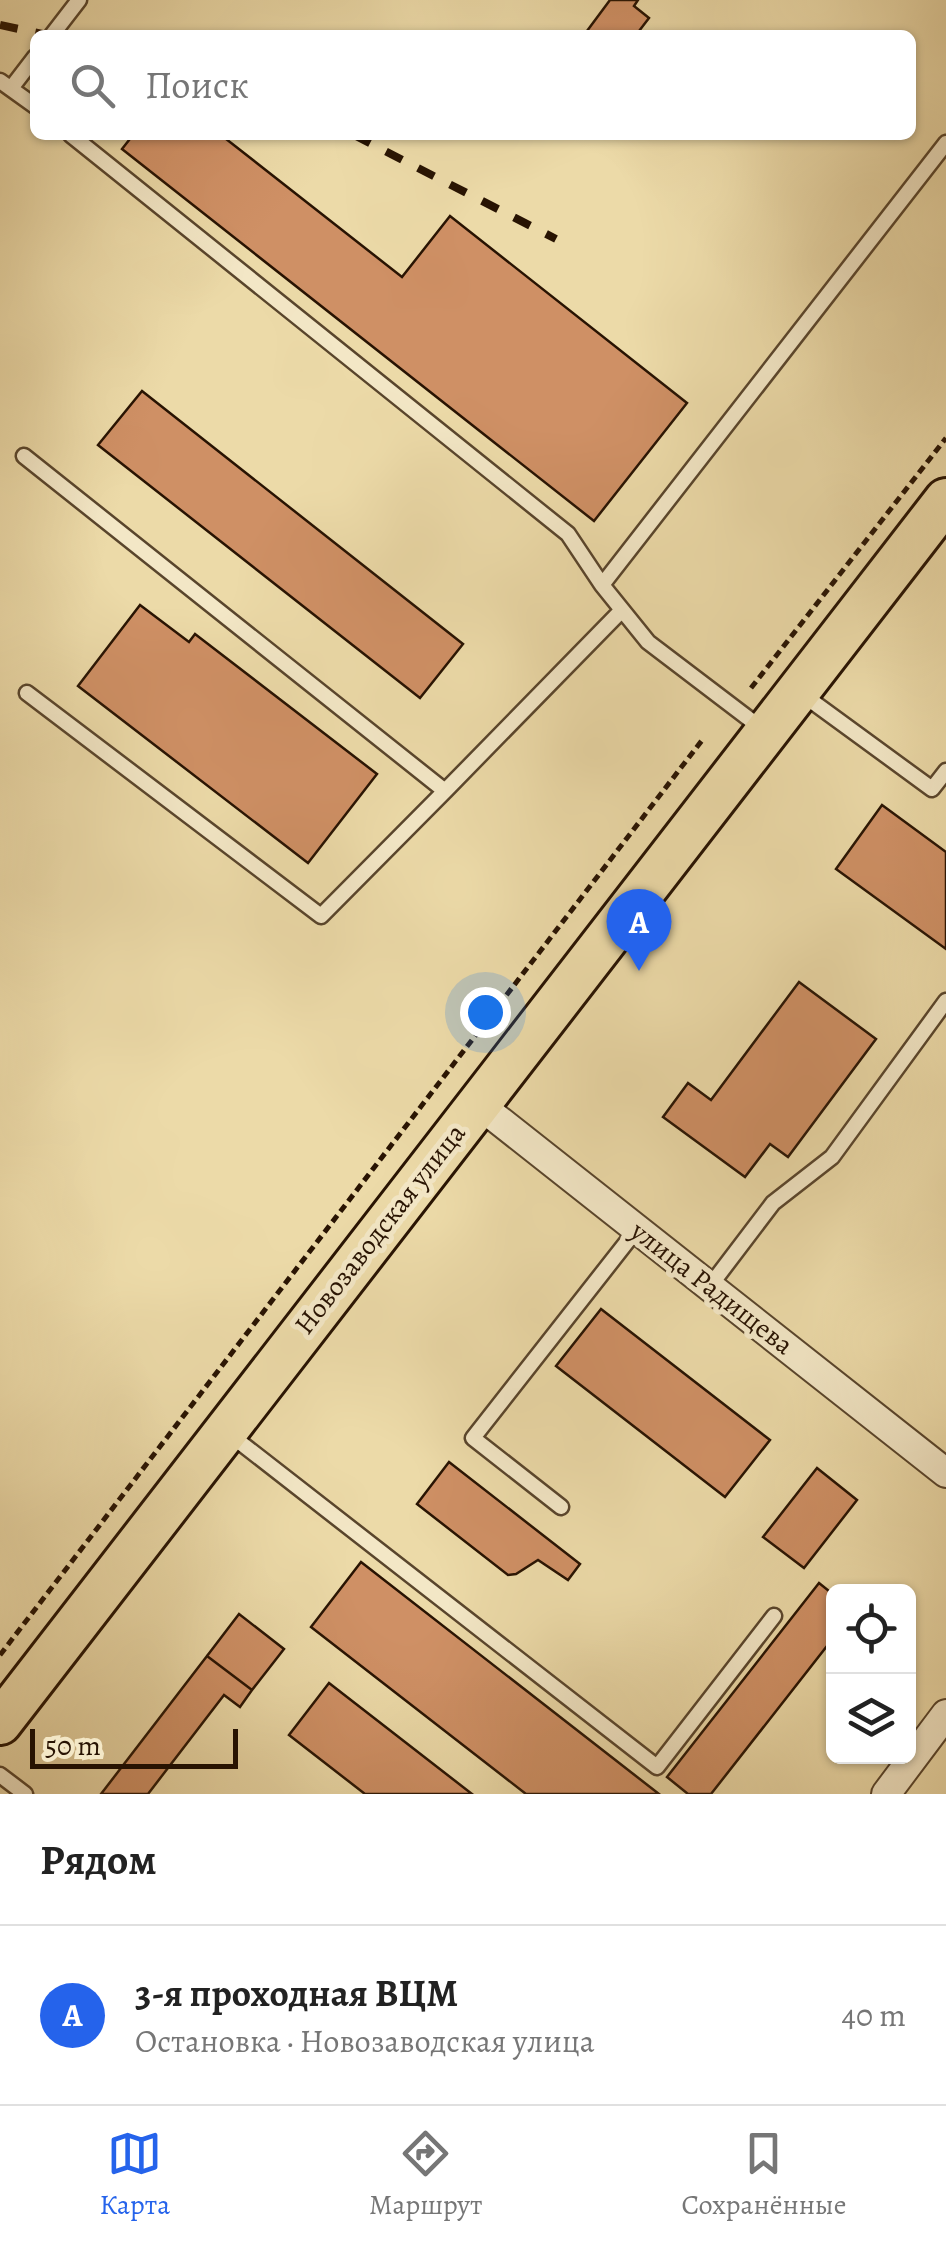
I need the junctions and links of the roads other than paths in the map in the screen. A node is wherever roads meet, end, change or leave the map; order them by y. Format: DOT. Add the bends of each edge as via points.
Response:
graph roads {
  1 [pos="79,0"];
  2 [pos="56,30"];
  3 [pos="30,62"];
  4 [pos="6,84"];
  5 [pos="30,102"];
  6 [pos="77,140"];
  7 [pos="946,143"];
  8 [pos="24,456"];
  9 [pos="946,500"];
  10 [pos="602,585"];
  11 [pos="622,610"];
  12 [pos="797,691"];
  13 [pos="27,693"];
  14 [pos="766,732"];
  15 [pos="946,771"];
  16 [pos="444,791"];
  17 [pos="946,1001"];
  18 [pos="478,1102"];
  19 [pos="637,1229"];
  20 [pos="710,1286"];
  21 [pos="225,1431"];
  22 [pos="946,1473"];
  23 [pos="561,1508"];
  24 [pos="774,1616"];
  25 [pos="946,1714"];
  26 [pos="0,1723"];
  27 [pos="0,1774"];
  28 [pos="24,1794"];
  29 [pos="886,1794"];
  1 -- 2 [label="lane"];
  3 -- 4 [label="lane"];
  4 -- 5 [label="lane"];
  6 -- 10 [label="lane" via="568,534"];
  7 -- 10 [label="lane"];
  8 -- 16 [label="lane"];
  9 -- 12 [label="main road, Новозаводская улица"];
  10 -- 11 [label="lane"];
  11 -- 14 [label="lane" via="648,642"];
  11 -- 16 [label="lane"];
  12 -- 14 [label="main road, Новозаводская улица"];
  12 -- 15 [label="lane" via="932,789"];
  13 -- 16 [label="lane" via="320,916"];
  14 -- 18 [label="main road, Новозаводская улица"];
  17 -- 20 [label="lane" via="832,1156 773,1203"];
  18 -- 19 [label="street, улица Радищева"];
  18 -- 21 [label="main road, Новозаводская улица"];
  19 -- 20 [label="street, улица Радищева"];
  19 -- 23 [label="lane" via="473,1438"];
  20 -- 22 [label="street, улица Радищева"];
  21 -- 24 [label="lane" via="657,1768"];
  21 -- 26 [label="main road, Новозаводская улица"];
  25 -- 29 [label="street"];
  27 -- 28 [label="lane"];
}
